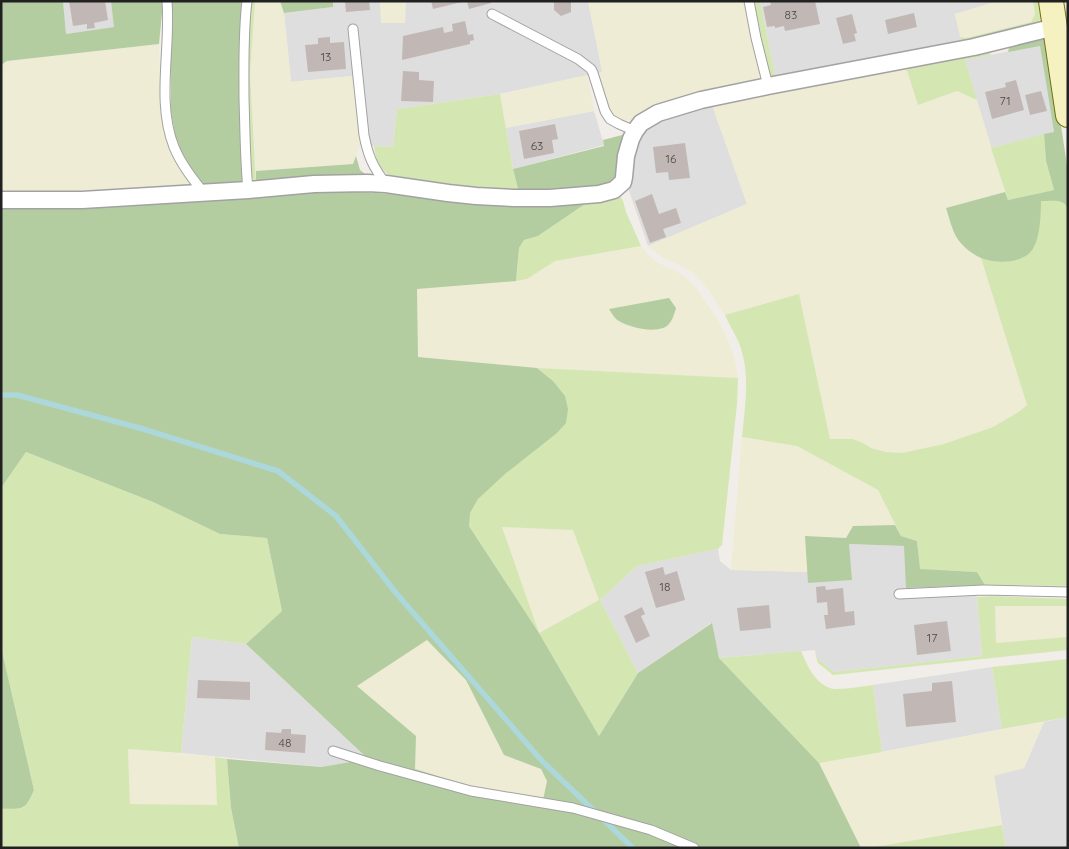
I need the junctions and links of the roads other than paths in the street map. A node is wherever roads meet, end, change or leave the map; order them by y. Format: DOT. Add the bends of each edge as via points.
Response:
graph roads {
  1 [pos="167,1"];
  2 [pos="247,1"];
  3 [pos="749,1"];
  4 [pos="1051,1"];
  5 [pos="492,14"];
  6 [pos="353,28"];
  7 [pos="1060,37"];
  8 [pos="768,86"];
  9 [pos="1068,115"];
  10 [pos="635,130"];
  11 [pos="386,184"];
  12 [pos="248,190"];
  13 [pos="203,192"];
  14 [pos="1,200"];
  15 [pos="1068,592"];
  16 [pos="898,594"];
  17 [pos="333,751"];
  18 [pos="694,848"];
  1 -- 13 [label="lane" via="166,120 175,149"];
  2 -- 12 [label="lane" via="244,74"];
  3 -- 8 [label="lane"];
  4 -- 7 [label="street"];
  5 -- 10 [label="lane" via="587,65 593,73 607,115 614,122"];
  6 -- 11 [label="lane" via="366,150"];
  7 -- 8 [label="street" via="974,48"];
  7 -- 9 [label="street"];
  8 -- 10 [label="street" via="658,112"];
  10 -- 11 [label="street" via="626,156 623,182 614,190 599,194 514,198"];
  11 -- 12 [label="street" via="314,184"];
  12 -- 13 [label="street"];
  13 -- 14 [label="street" via="82,200"];
  15 -- 16 [label="lane" via="984,590"];
  17 -- 18 [label="lane" via="470,792 579,810 620,821"];
}
